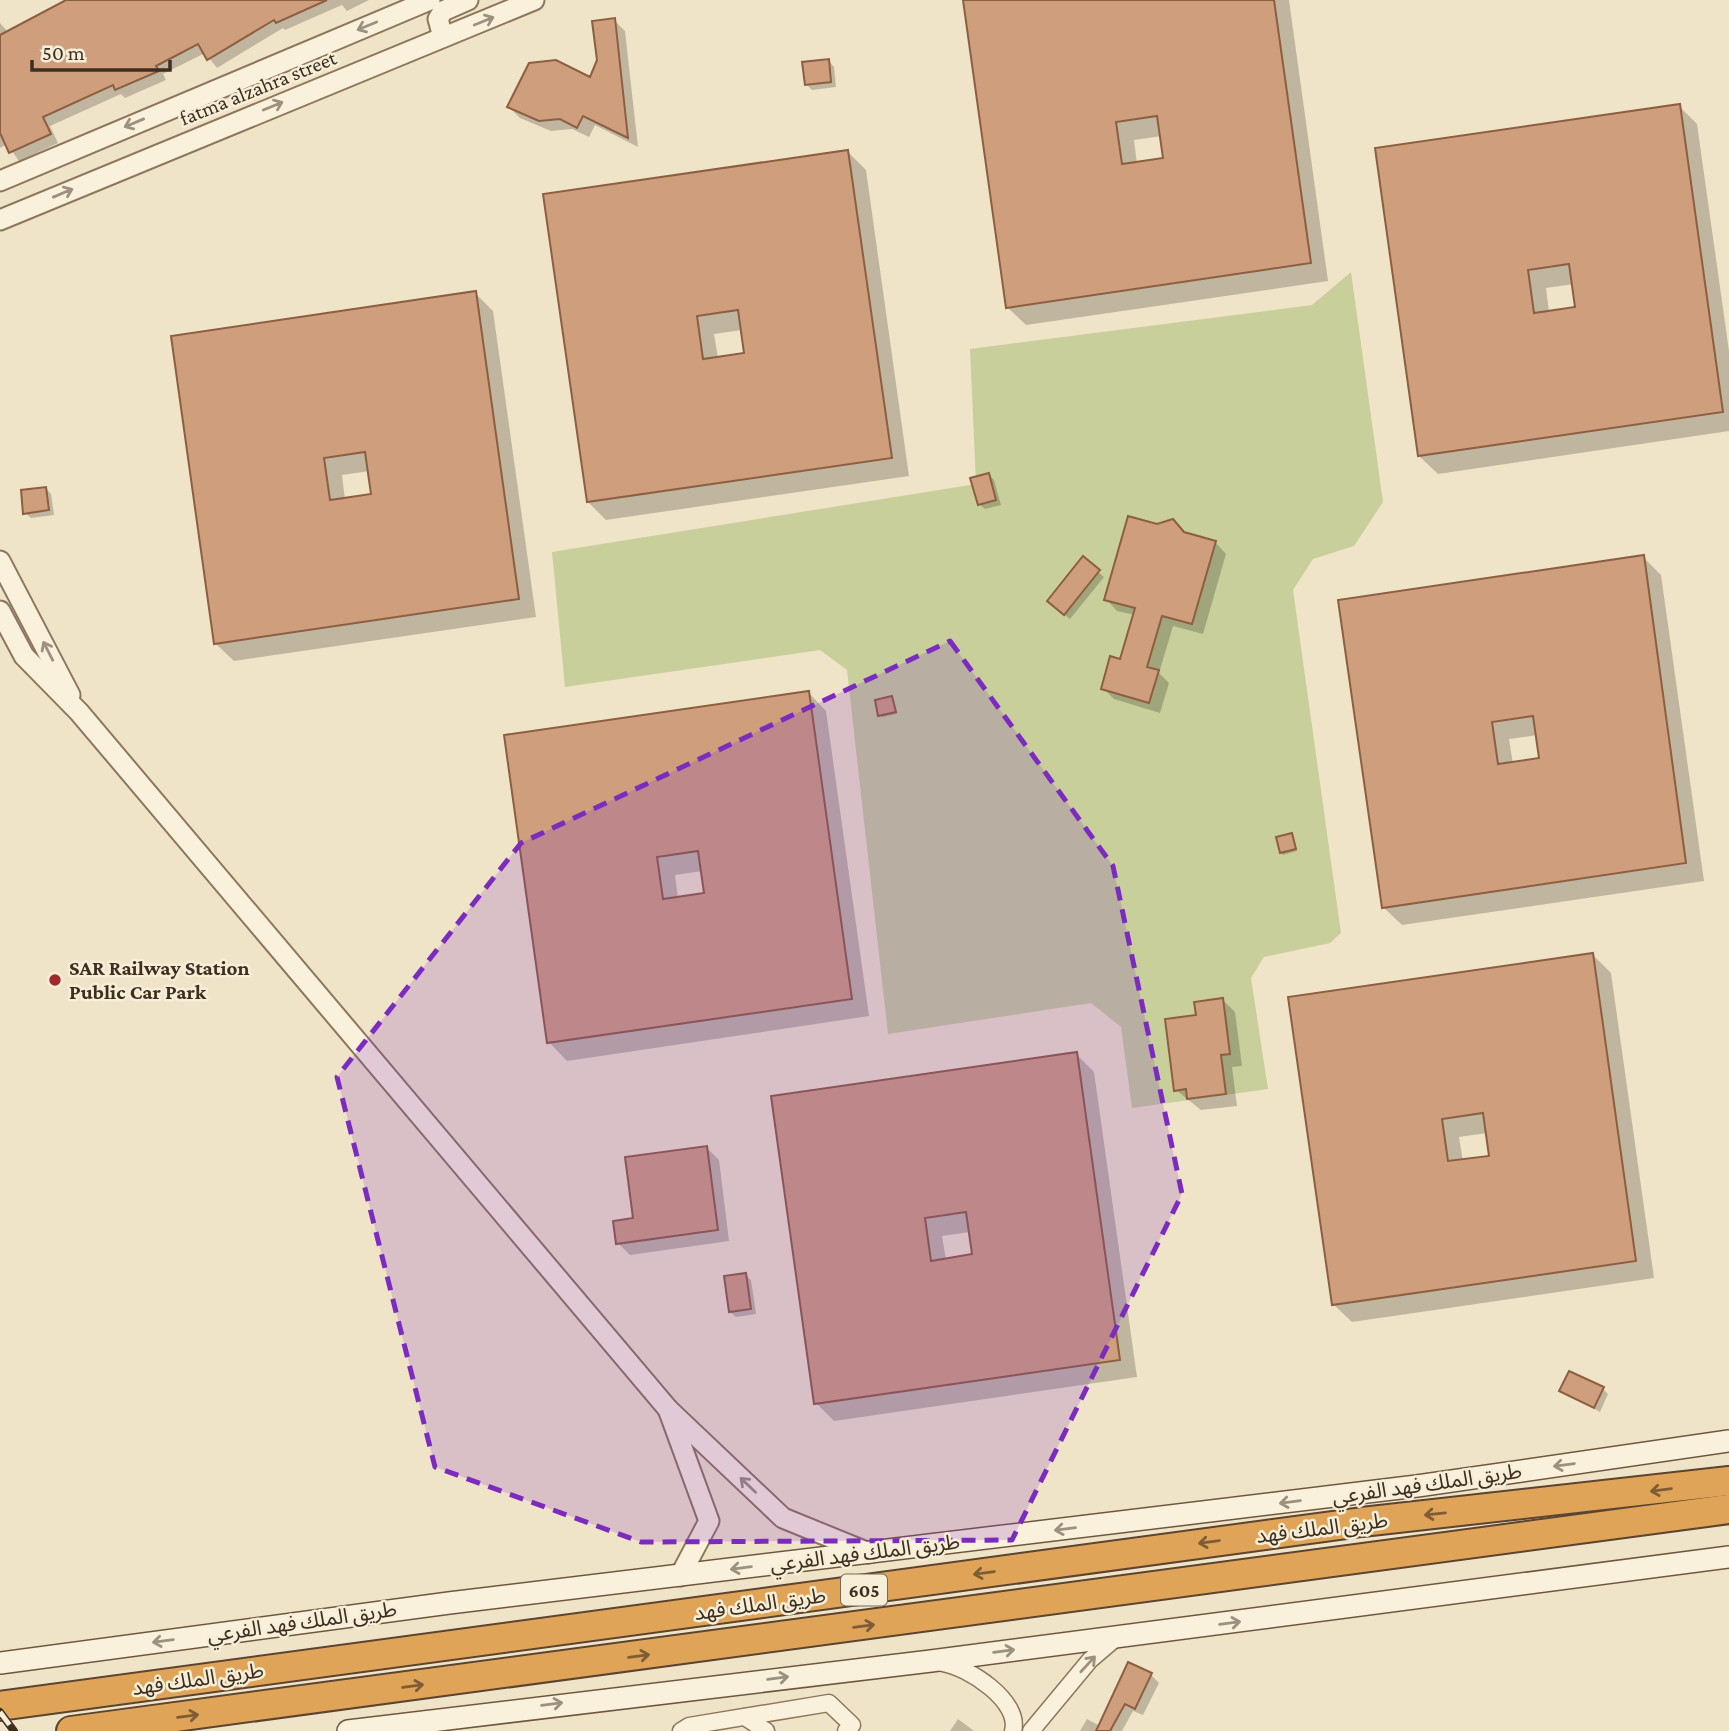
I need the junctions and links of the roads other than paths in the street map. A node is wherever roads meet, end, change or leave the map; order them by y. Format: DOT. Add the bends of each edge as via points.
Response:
graph roads {
  1 [pos="429,0"];
  2 [pos="468,0"];
  3 [pos="534,0"];
  4 [pos="443,37"];
  5 [pos="0,181"];
  6 [pos="0,220"];
  7 [pos="0,561"];
  8 [pos="0,611"];
  9 [pos="79,712"];
  10 [pos="668,1409"];
  11 [pos="1729,1441"];
  12 [pos="1729,1481"];
  13 [pos="1729,1509"];
  14 [pos="869,1553"];
  15 [pos="1729,1557"];
  16 [pos="680,1576"];
  17 [pos="1117,1637"];
  18 [pos="931,1661"];
  19 [pos="0,1662"];
  20 [pos="0,1706"];
  21 [pos="745,1717"];
  22 [pos="71,1731"];
  23 [pos="348,1731"];
  24 [pos="681,1731"];
  25 [pos="766,1731"];
  26 [pos="846,1731"];
  27 [pos="1013,1731"];
  28 [pos="1031,1731"];
  1 -- 5 [label="street, one-way"];
  2 -- 4 [label="street" via="443,11 438,19"];
  4 -- 3 [label="street, fatma alzahra street, one-way"];
  6 -- 4 [label="street, fatma alzahra street, one-way"];
  9 -- 7 [label="street, one-way"];
  8 -- 9 [label="street" via="24,656"];
  9 -- 10 [label="street"];
  14 -- 10 [label="street, one-way" via="783,1518"];
  10 -- 16 [label="street" via="709,1521"];
  11 -- 14 [label="main road, طريق الملك فهد الفرعي, one-way" via="1417,1486"];
  12 -- 20 [label="highway, طريق الملك فهد / 605, one-way" via="1362,1522"];
  22 -- 13 [label="highway, طريق الملك فهد / 605, one-way"];
  14 -- 16 [label="main road, طريق الملك فهد الفرعي, one-way"];
  17 -- 15 [label="main road, one-way"];
  16 -- 19 [label="main road, طريق الملك فهد الفرعي, one-way"];
  18 -- 17 [label="main road, one-way"];
  28 -- 17 [label="street, one-way" via="1090,1660"];
  23 -- 18 [label="main road, one-way"];
  18 -- 27 [label="street" via="961,1666 999,1696 1011,1709"];
  21 -- 24 [label="street"];
  21 -- 25 [label="street"];
  21 -- 26 [label="street" via="829,1703 852,1725"];
}
